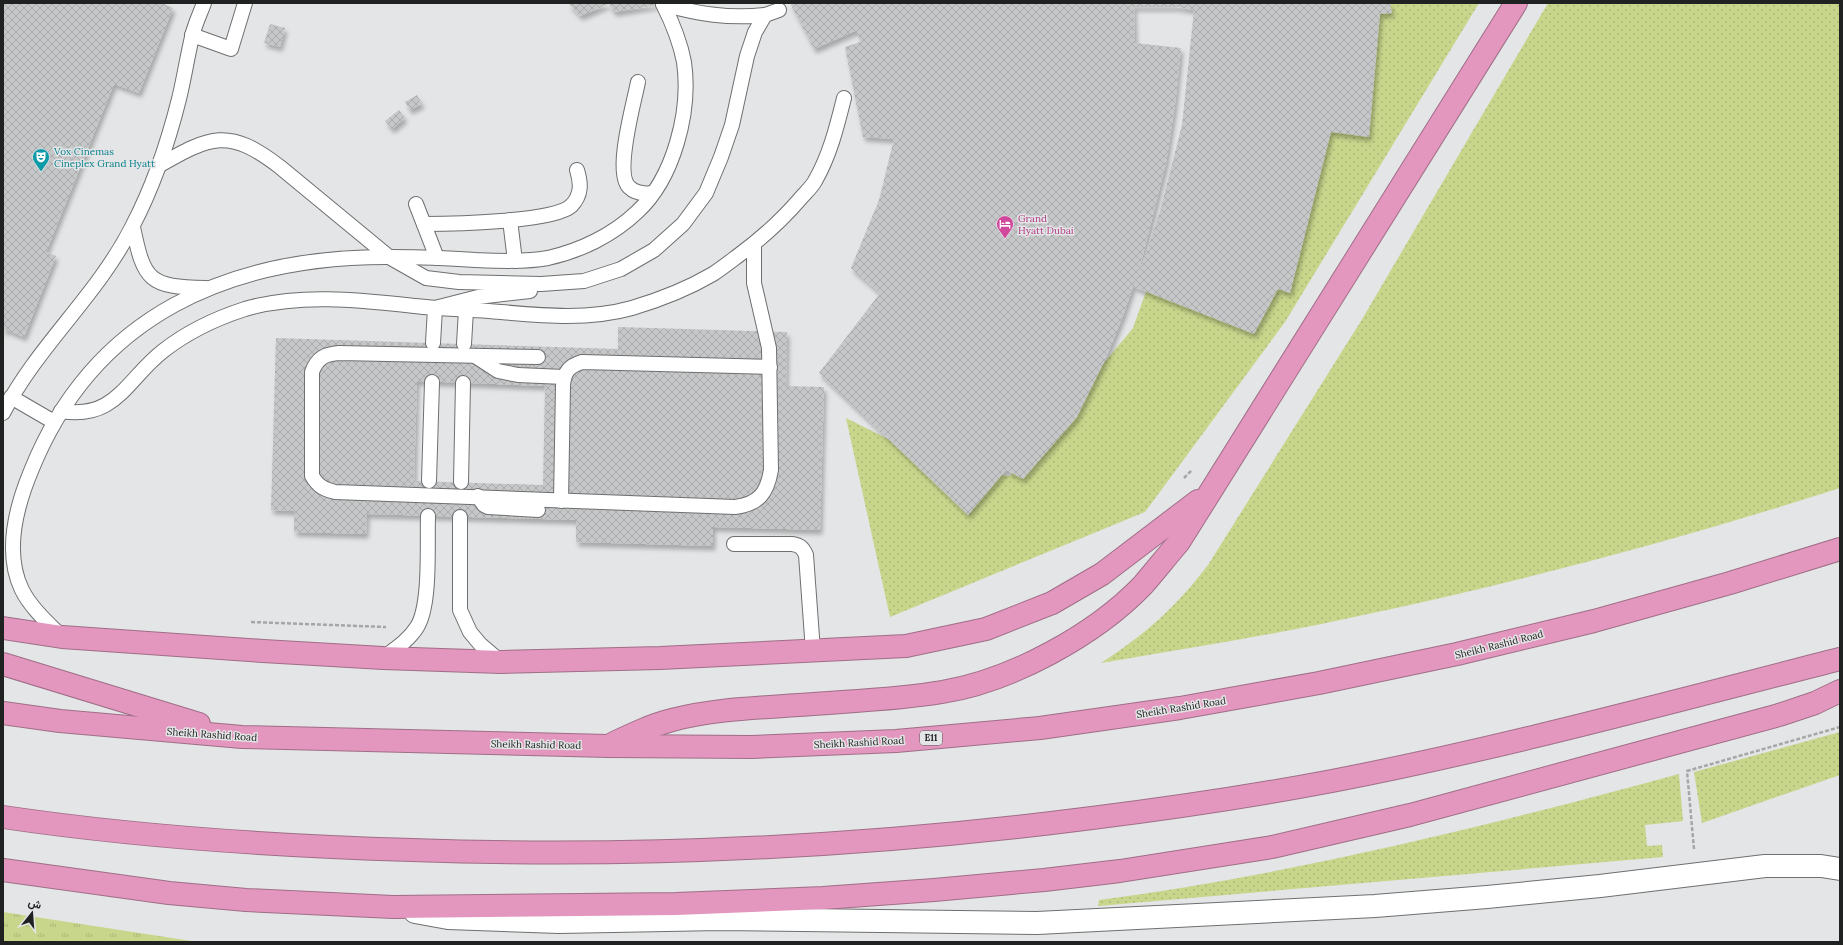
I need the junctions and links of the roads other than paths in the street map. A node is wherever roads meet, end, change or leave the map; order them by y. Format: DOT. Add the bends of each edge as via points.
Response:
graph roads {
  1 [pos="204,3"];
  2 [pos="245,3"];
  3 [pos="1516,3"];
  4 [pos="780,10"];
  5 [pos="766,15"];
  6 [pos="192,35"];
  7 [pos="638,82"];
  8 [pos="844,98"];
  9 [pos="158,166"];
  10 [pos="577,170"];
  11 [pos="653,193"];
  12 [pos="416,204"];
  13 [pos="510,220"];
  14 [pos="424,224"];
  15 [pos="132,227"];
  16 [pos="754,244"];
  17 [pos="389,257"];
  18 [pos="437,258"];
  19 [pos="515,261"];
  20 [pos="541,284"];
  21 [pos="207,288"];
  22 [pos="435,308"];
  23 [pos="466,310"];
  24 [pos="433,343"];
  25 [pos="464,344"];
  26 [pos="475,356"];
  27 [pos="538,357"];
  28 [pos="770,367"];
  29 [pos="564,377"];
  30 [pos="432,382"];
  31 [pos="463,383"];
  32 [pos="11,397"];
  33 [pos="3,413"];
  34 [pos="58,417"];
  35 [pos="429,481"];
  36 [pos="461,482"];
  37 [pos="1208,493"];
  38 [pos="478,496"];
  39 [pos="561,501"];
  40 [pos="538,510"];
  41 [pos="428,516"];
  42 [pos="460,517"];
  43 [pos="734,544"];
  44 [pos="1840,549"];
  45 [pos="3,628"];
  46 [pos="62,637"];
  47 [pos="813,651"];
  48 [pos="383,658"];
  49 [pos="1840,659"];
  50 [pos="502,662"];
  51 [pos="3,664"];
  52 [pos="1840,691"];
  53 [pos="3,713"];
  54 [pos="242,737"];
  55 [pos="608,746"];
  56 [pos="3,817"];
  57 [pos="1840,869"];
  58 [pos="3,870"];
  59 [pos="393,906"];
  1 -- 6 [label="lane"];
  2 -- 6 [label="lane" via="231,49"];
  3 -- 37 [label="highway"];
  4 -- 5 [label="lane"];
  5 -- 11 [label="lane" via="724,17 663,4 674,27 684,62 685,97 680,132 669,166"];
  5 -- 20 [label="lane" via="755,32 747,56 732,125 721,157 706,193 683,224 654,250 621,269 584,281"];
  6 -- 9 [label="lane" via="178,100"];
  7 -- 11 [label="lane" via="623,156 624,178 630,188 641,194"];
  8 -- 16 [label="lane" via="832,143 814,182 782,220"];
  9 -- 15 [label="lane"];
  9 -- 17 [label="lane" via="203,143 223,140 243,143 262,152 280,166"];
  10 -- 13 [label="lane" via="581,182 580,189 570,206 558,212"];
  11 -- 19 [label="lane" via="638,211 611,232 581,248 549,258"];
  12 -- 14 [label="lane"];
  13 -- 14 [label="lane"];
  13 -- 19 [label="lane"];
  14 -- 18 [label="lane"];
  15 -- 21 [label="lane" via="142,266 151,277 163,285 178,288"];
  15 -- 32 [label="lane" via="93,290 26,373"];
  16 -- 23 [label="lane" via="713,274 673,293 631,308 586,315"];
  16 -- 28 [label="lane" via="754,283 766,332"];
  17 -- 18 [label="lane"];
  17 -- 20 [label="lane" via="426,278 459,282"];
  17 -- 21 [label="lane" via="299,263 258,271"];
  18 -- 19 [label="lane"];
  20 -- 22 [label="lane" via="528,292 478,297"];
  21 -- 34 [label="lane" via="163,311 115,346 94,368"];
  22 -- 23 [label="lane"];
  22 -- 24 [label="lane"];
  22 -- 34 [label="lane" via="383,302 303,300 245,309 218,319 164,350 112,401 100,409"];
  23 -- 25 [label="lane"];
  26 -- 27 [label="lane"];
  26 -- 29 [label="lane" via="498,371 518,375"];
  26 -- 38 [label="lane" via="331,354 322,357 315,363 312,372 311,466 312,476 317,484 325,490 335,492"];
  28 -- 29 [label="lane" via="582,362 574,364"];
  28 -- 39 [label="lane" via="771,470 768,485 760,497 748,506"];
  29 -- 39 [label="lane"];
  30 -- 35 [label="lane"];
  31 -- 36 [label="lane"];
  32 -- 33 [label="lane"];
  32 -- 34 [label="lane"];
  34 -- 46 [label="lane" via="30,472 22,496 12,553 15,573 23,592 35,609"];
  37 -- 47 [label="highway" via="1102,574 1052,603 986,629 906,646"];
  37 -- 55 [label="highway" via="1179,542 1142,585 1099,623 1051,654 999,677 943,692 887,699 705,713 672,720"];
  38 -- 39 [label="lane"];
  38 -- 40 [label="lane" via="488,507"];
  41 -- 48 [label="lane" via="425,607 422,618 407,639"];
  42 -- 50 [label="lane" via="460,610 470,632"];
  43 -- 47 [label="lane" via="797,545 804,550"];
  44 -- 55 [label="highway, Sheikh Rashid Road / E11" via="1594,621 1457,654 1319,683 1180,708 1040,728 896,741 752,747"];
  45 -- 46 [label="highway"];
  46 -- 48 [label="highway"];
  47 -- 50 [label="highway"];
  48 -- 50 [label="highway"];
  49 -- 56 [label="highway" via="1490,748 1328,782 1166,809 967,833 836,844 671,852 506,853 340,848 183,837"];
  51 -- 54 [label="highway"];
  52 -- 59 [label="highway" via="1815,703 1779,715 1410,815 1272,847 1120,871 1044,880 824,898 676,904"];
  53 -- 54 [label="highway, Sheikh Rashid Road / E11"];
  54 -- 55 [label="highway, Sheikh Rashid Road / E11"];
  57 -- 59 [label="street" via="1821,866 1764,866 1547,892 1383,905 1037,923 503,921 448,918"];
  58 -- 59 [label="highway" via="169,893 246,900"];
}
